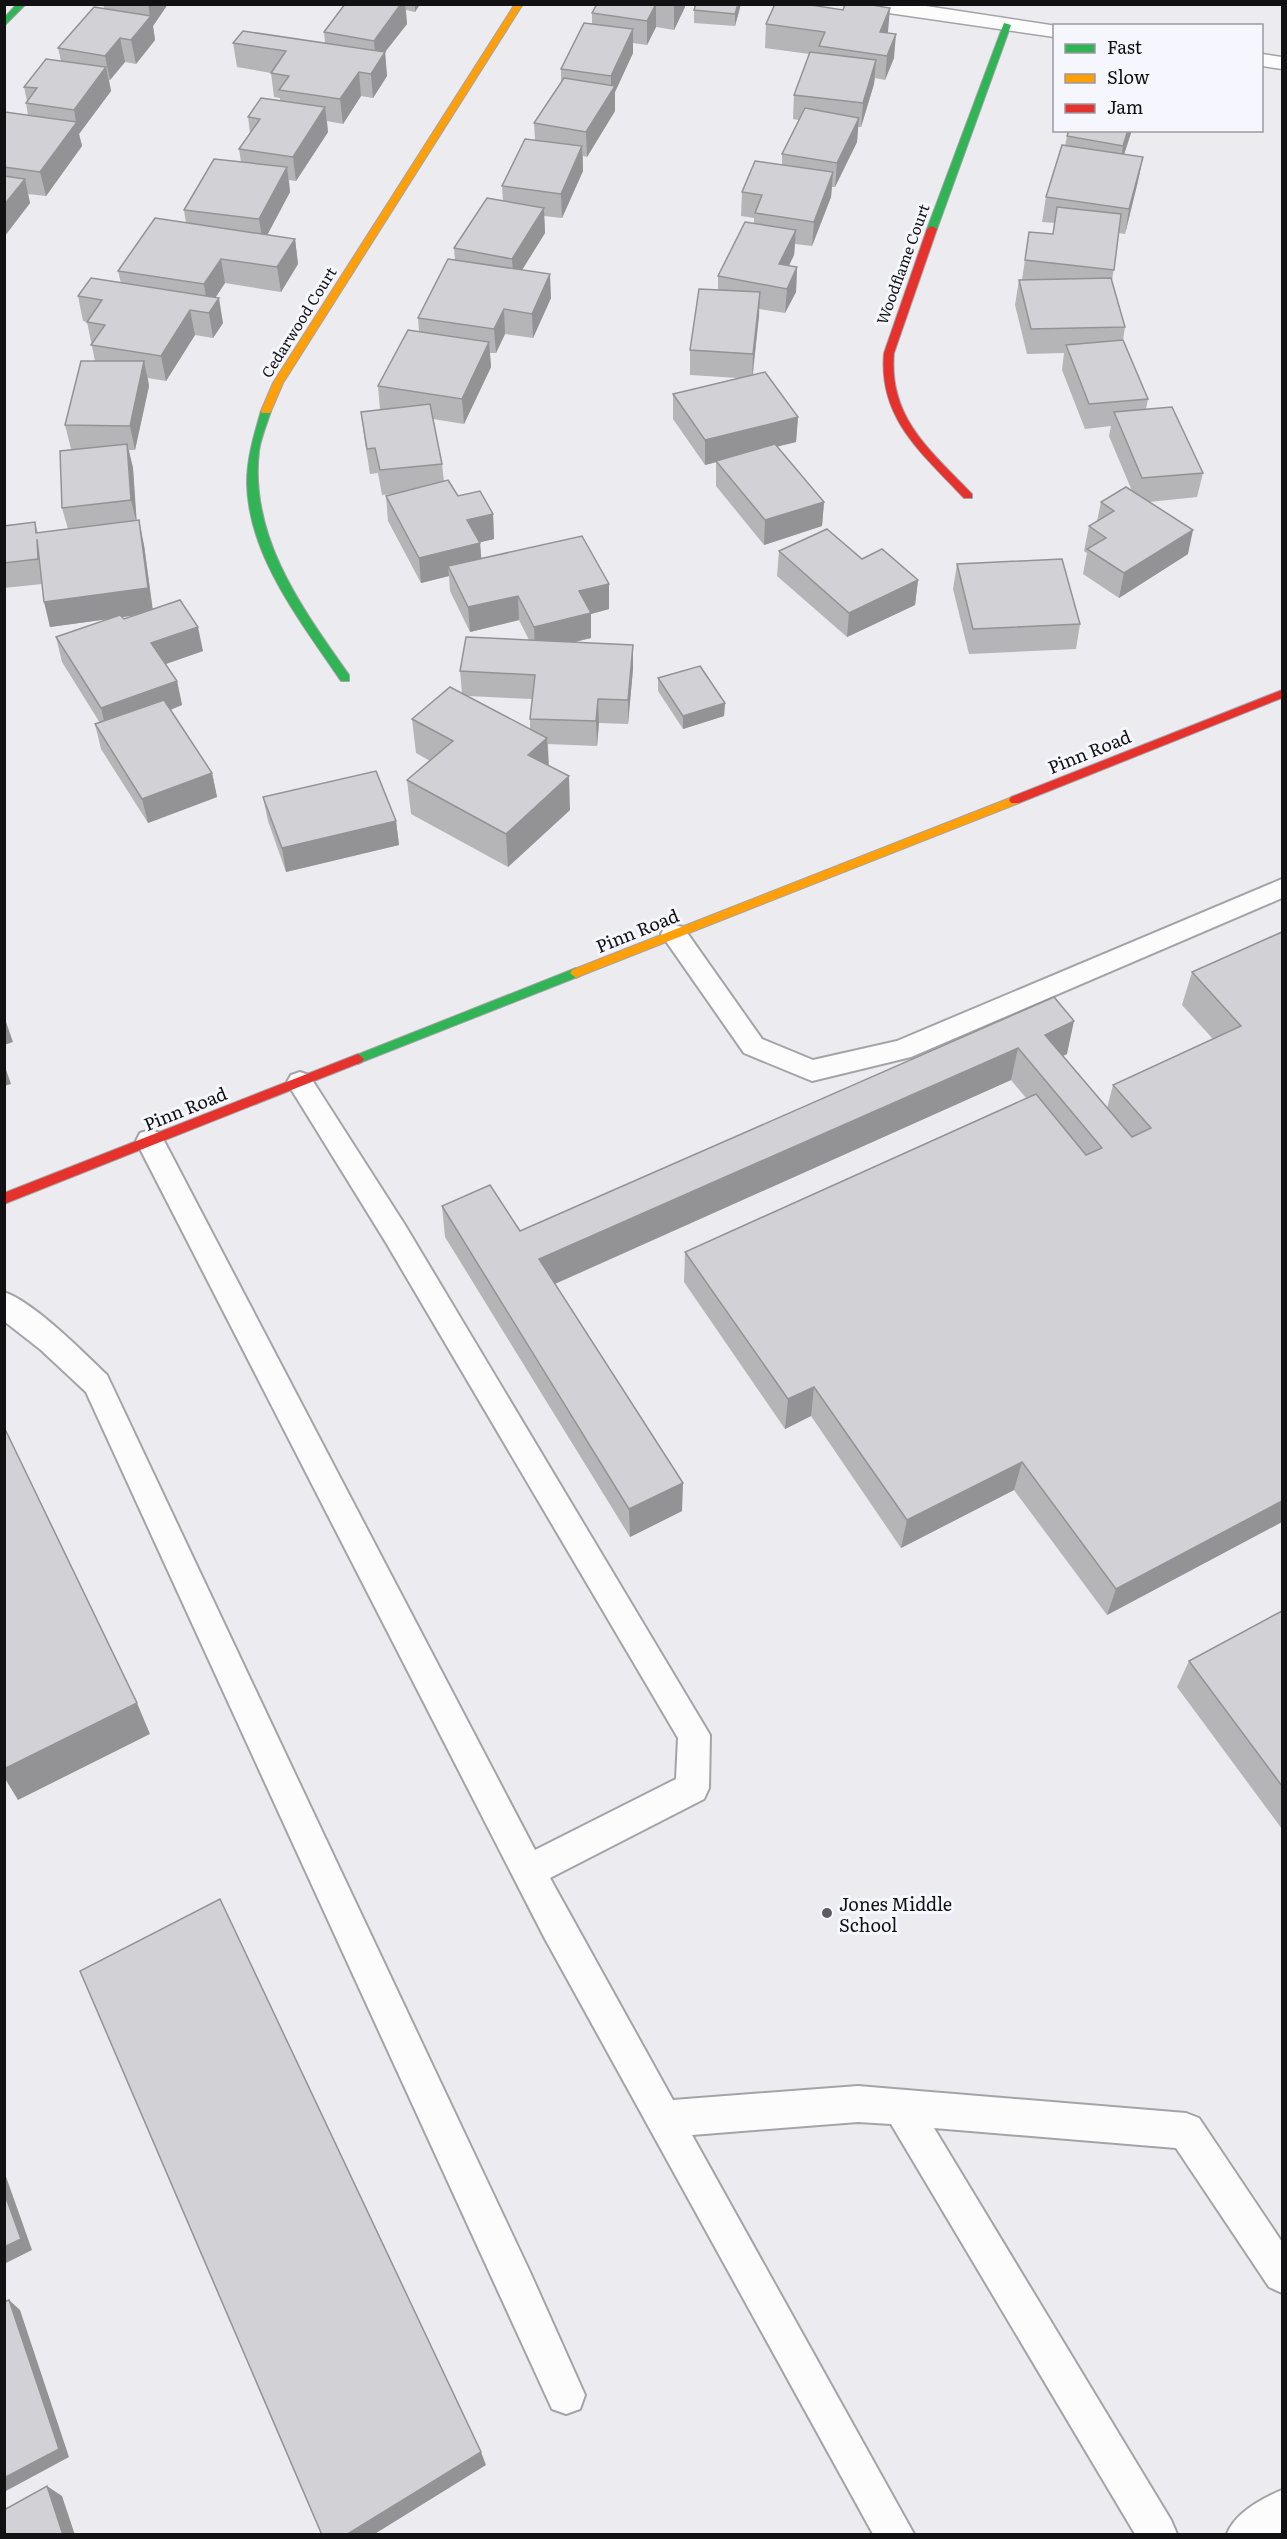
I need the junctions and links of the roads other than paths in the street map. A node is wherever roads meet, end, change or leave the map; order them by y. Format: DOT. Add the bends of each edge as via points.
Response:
graph roads {
  1 [pos="22,4"];
  2 [pos="519,4"];
  3 [pos="868,4"];
  4 [pos="4,24"];
  5 [pos="1007,25"];
  6 [pos="1053,31"];
  7 [pos="1263,60"];
  8 [pos="1282,63"];
  9 [pos="968,496"];
  10 [pos="345,678"];
  11 [pos="1282,694"];
  12 [pos="1282,888"];
  13 [pos="674,934"];
  14 [pos="300,1082"];
  15 [pos="150,1141"];
  16 [pos="4,1198"];
  17 [pos="4,1305"];
  18 [pos="528,1871"];
  19 [pos="901,2107"];
  20 [pos="663,2119"];
  21 [pos="1282,2274"];
  22 [pos="566,2395"];
  23 [pos="1282,2510"];
  24 [pos="894,2535"];
  25 [pos="1157,2535"];
  26 [pos="1247,2535"];
  1 -- 4 [label="street"];
  2 -- 10 [label="street, Cedarwood Court" via="278,383 255,436 250,493 265,550"];
  3 -- 5 [label="street"];
  5 -- 6 [label="street"];
  5 -- 9 [label="street, Woodflame Court" via="897,324 886,368 889,394 901,420"];
  7 -- 8 [label="street"];
  11 -- 13 [label="street, Pinn Road"];
  12 -- 13 [label="lane" via="902,1050 812,1071 753,1046"];
  13 -- 14 [label="street, Pinn Road"];
  14 -- 15 [label="street, Pinn Road"];
  14 -- 18 [label="lane" via="694,1735 692,1788"];
  15 -- 16 [label="street, Pinn Road"];
  15 -- 18 [label="lane"];
  17 -- 22 [label="lane" via="97,1384"];
  18 -- 20 [label="lane"];
  19 -- 20 [label="lane" via="858,2104"];
  19 -- 21 [label="lane" via="1186,2131"];
  19 -- 25 [label="lane"];
  20 -- 24 [label="lane"];
  23 -- 26 [label="lane"];
}
